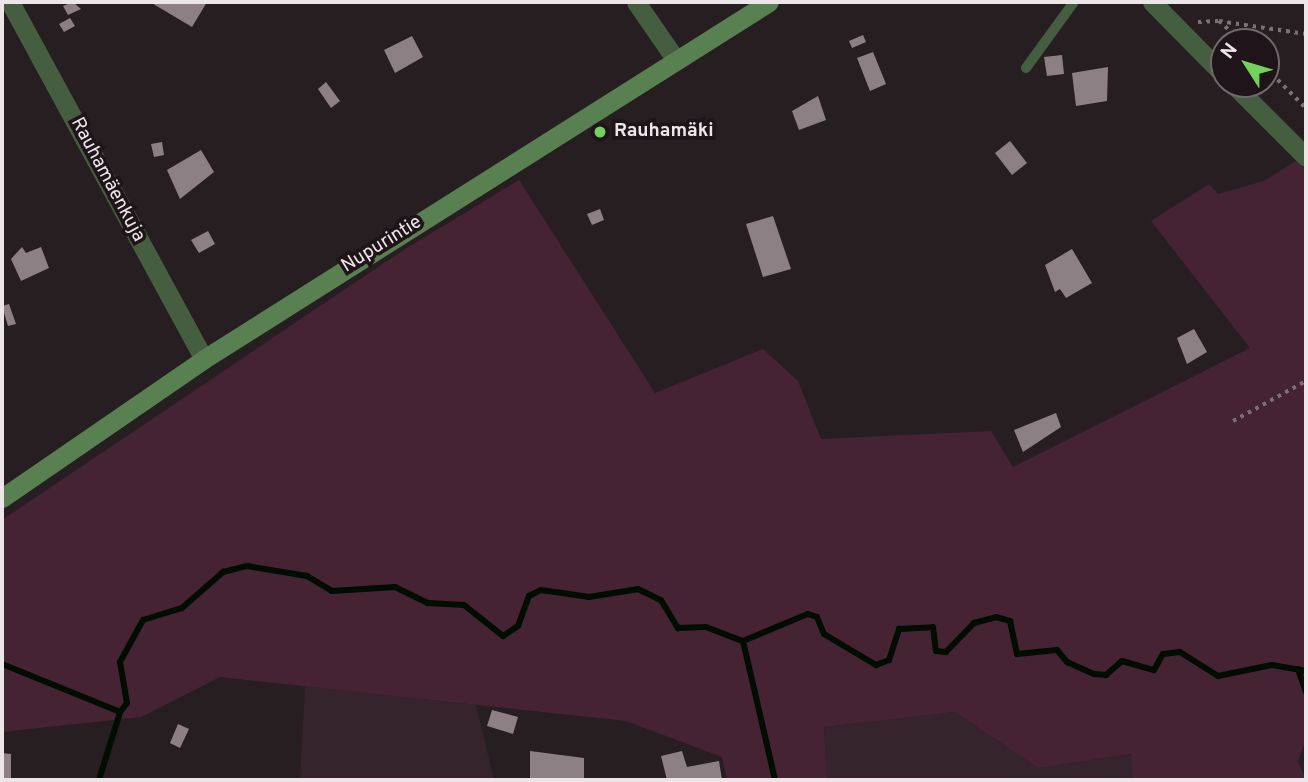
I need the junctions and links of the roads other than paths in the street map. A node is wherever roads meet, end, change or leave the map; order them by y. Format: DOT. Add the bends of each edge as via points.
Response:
graph roads {
  1 [pos="10,2"];
  2 [pos="636,2"];
  3 [pos="769,2"];
  4 [pos="1074,2"];
  5 [pos="1152,2"];
  6 [pos="676,60"];
  7 [pos="1210,61"];
  8 [pos="1026,68"];
  9 [pos="1247,98"];
  10 [pos="1306,157"];
  11 [pos="204,359"];
  12 [pos="2,498"];
  1 -- 11 [label="street, Rauhamäenkuja"];
  2 -- 6 [label="street"];
  3 -- 6 [label="main road, Nupurintie"];
  4 -- 8 [label="lane"];
  5 -- 7 [label="street"];
  6 -- 11 [label="main road, Nupurintie"];
  9 -- 10 [label="street"];
  11 -- 12 [label="main road, Nupurintie"];
}
